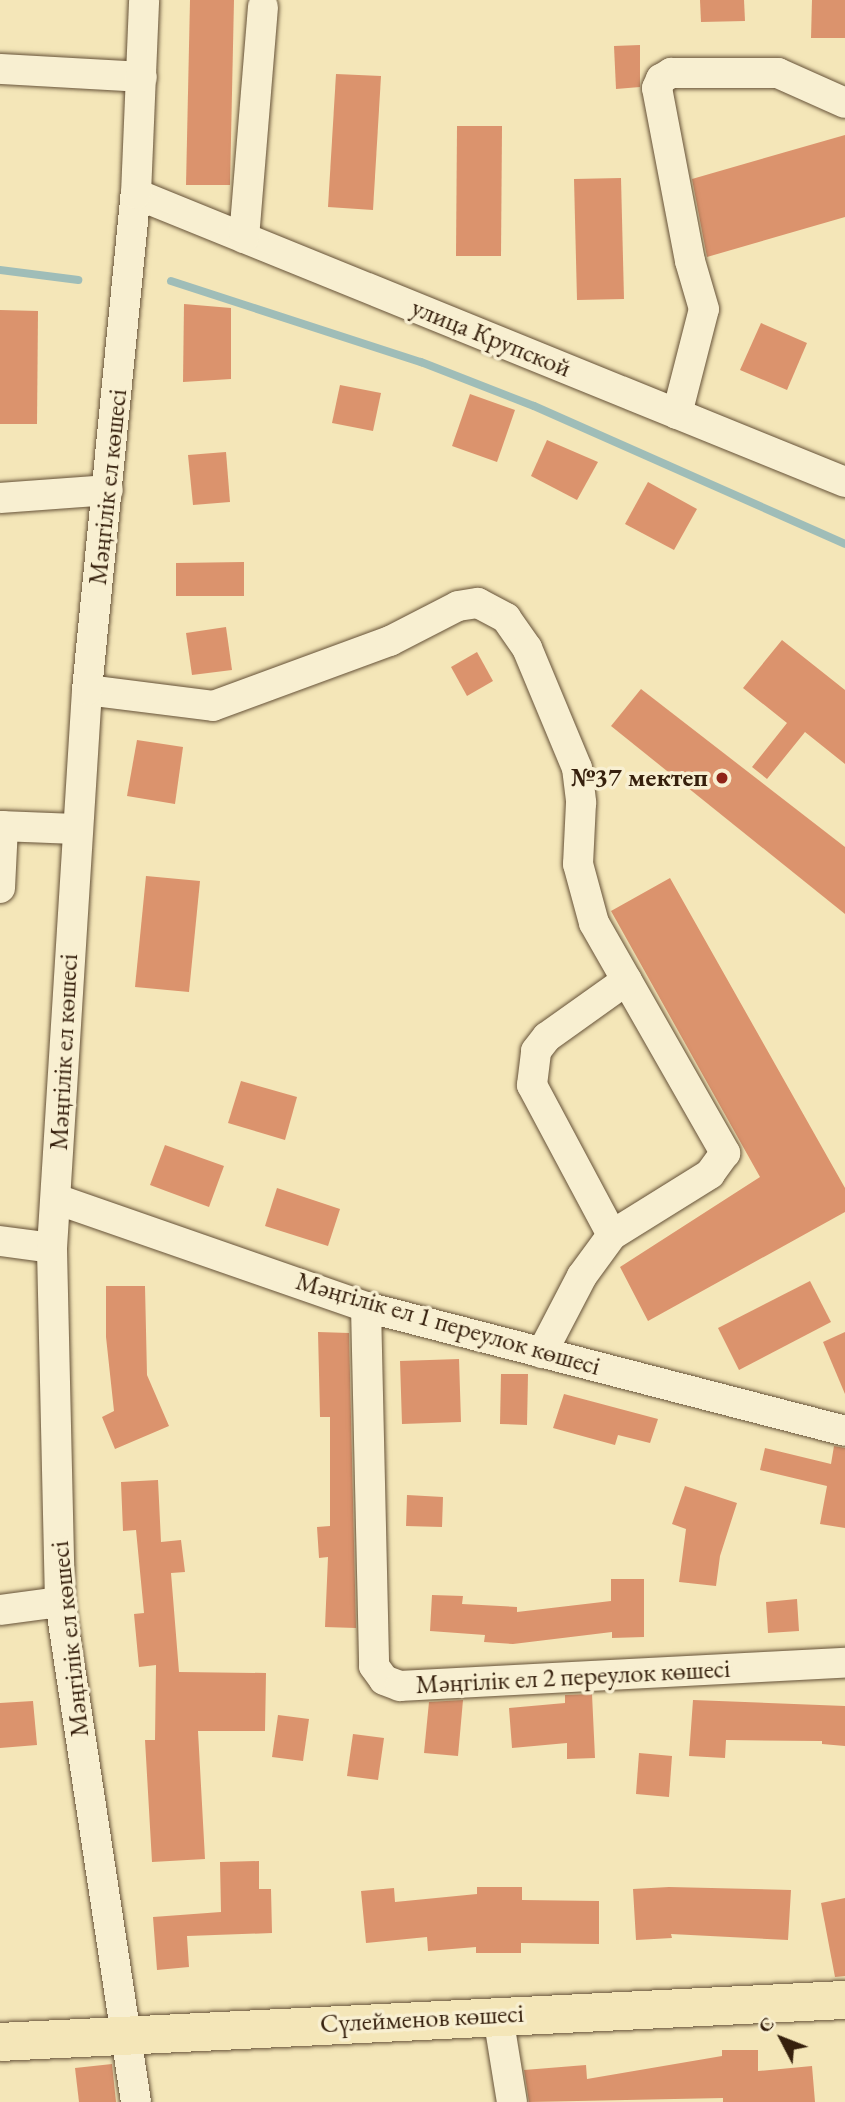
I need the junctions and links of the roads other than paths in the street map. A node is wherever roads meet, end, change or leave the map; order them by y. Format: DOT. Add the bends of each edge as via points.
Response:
graph roads {
  1 [pos="144,0"];
  2 [pos="263,7"];
  3 [pos="0,69"];
  4 [pos="142,77"];
  5 [pos="845,103"];
  6 [pos="136,194"];
  7 [pos="244,238"];
  8 [pos="677,414"];
  9 [pos="845,482"];
  10 [pos="108,490"];
  11 [pos="0,498"];
  12 [pos="87,690"];
  13 [pos="1,826"];
  14 [pos="76,829"];
  15 [pos="0,888"];
  16 [pos="627,980"];
  17 [pos="56,1199"];
  18 [pos="612,1235"];
  19 [pos="0,1241"];
  20 [pos="52,1248"];
  21 [pos="366,1307"];
  22 [pos="542,1353"];
  23 [pos="845,1431"];
  24 [pos="60,1602"];
  25 [pos="0,1610"];
  26 [pos="845,1663"];
  27 [pos="845,2000"];
  28 [pos="498,2015"];
  29 [pos="126,2033"];
  30 [pos="0,2042"];
  31 [pos="136,2102"];
  32 [pos="512,2102"];
  1 -- 4 [label="street, Мәңгілік ел көшесі"];
  2 -- 7 [label="street"];
  3 -- 4 [label="street"];
  4 -- 6 [label="street, Мәңгілік ел көшесі"];
  5 -- 8 [label="street" via="778,73 670,73 661,79 657,88 690,261 704,309"];
  6 -- 7 [label="street, улица Крупской"];
  6 -- 10 [label="street, Мәңгілік ел көшесі"];
  7 -- 8 [label="street, улица Крупской"];
  8 -- 9 [label="street, улица Крупской"];
  10 -- 11 [label="street"];
  10 -- 12 [label="street, Мәңгілік ел көшесі"];
  12 -- 14 [label="street, Мәңгілік ел көшесі"];
  12 -- 16 [label="street" via="213,706 390,641 458,606 478,604 506,618 527,648 577,768 581,803 578,864 594,923"];
  13 -- 14 [label="street"];
  13 -- 15 [label="street"];
  14 -- 17 [label="street, Мәңгілік ел көшесі"];
  16 -- 18 [label="street" via="547,1037 536,1051 532,1085"];
  16 -- 18 [label="street" via="725,1153 710,1174"];
  17 -- 20 [label="street, Мәңгілік ел көшесі"];
  17 -- 21 [label="street, Мәңгілік ел 1 переулок көшесі"];
  18 -- 22 [label="street" via="582,1276"];
  19 -- 20 [label="street"];
  20 -- 24 [label="street, Мәңгілік ел көшесі"];
  21 -- 22 [label="street, Мәңгілік ел 1 переулок көшесі"];
  21 -- 26 [label="street, Мәңгілік ел 2 переулок көшесі" via="374,1667 384,1680 400,1686"];
  22 -- 23 [label="street, Мәңгілік ел 1 переулок көшесі"];
  24 -- 25 [label="street"];
  24 -- 29 [label="street, Мәңгілік ел көшесі"];
  27 -- 28 [label="main road, Сүлейменов көшесі"];
  28 -- 29 [label="main road, Сүлейменов көшесі"];
  28 -- 32 [label="street"];
  29 -- 30 [label="main road, Сүлейменов көшесі"];
  29 -- 31 [label="street, Мәңгілік ел көшесі"];
}
